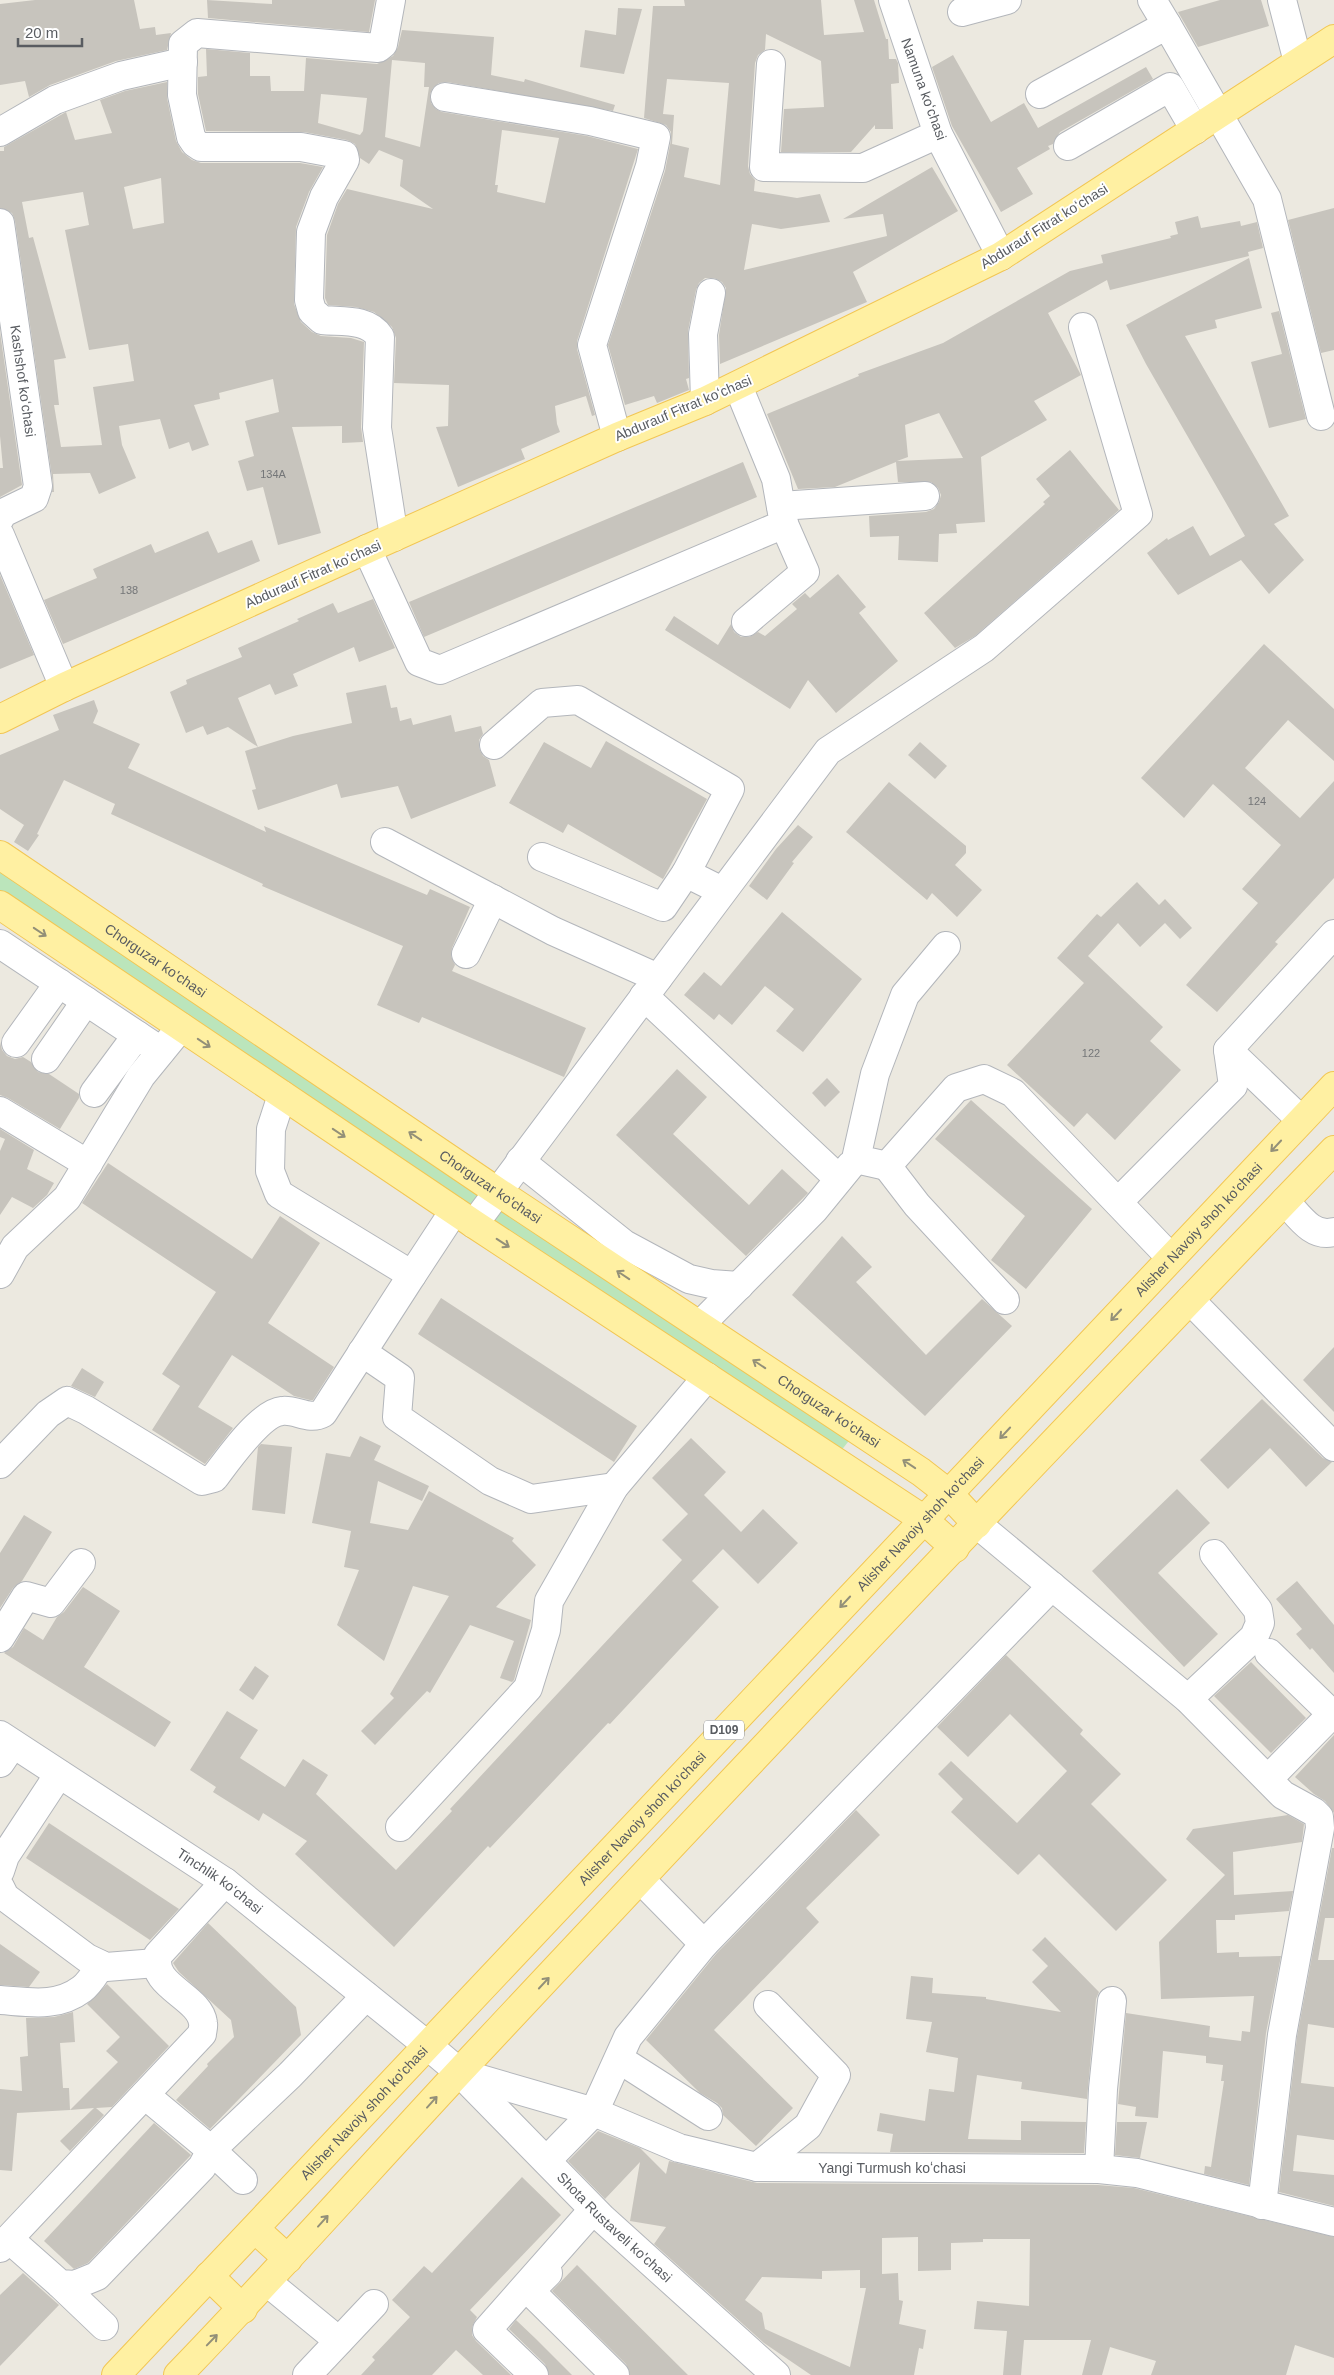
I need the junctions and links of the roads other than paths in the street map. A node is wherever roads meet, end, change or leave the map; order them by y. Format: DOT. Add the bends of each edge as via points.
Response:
graph roads {
  1 [pos="391,0"];
  2 [pos="892,0"];
  3 [pos="1007,0"];
  4 [pos="1152,0"];
  5 [pos="1282,0"];
  6 [pos="962,12"];
  7 [pos="1167,25"];
  8 [pos="1334,38"];
  9 [pos="183,62"];
  10 [pos="1298,62"];
  11 [pos="771,64"];
  12 [pos="1040,94"];
  13 [pos="445,97"];
  14 [pos="1220,113"];
  15 [pos="1194,130"];
  16 [pos="0,132"];
  17 [pos="938,134"];
  18 [pos="1068,146"];
  19 [pos="0,223"];
  20 [pos="1001,256"];
  21 [pos="3,259"];
  22 [pos="711,293"];
  23 [pos="1083,327"];
  24 [pos="738,386"];
  25 [pos="705,401"];
  26 [pos="1321,416"];
  27 [pos="617,436"];
  28 [pos="925,496"];
  29 [pos="782,515"];
  30 [pos="0,518"];
  31 [pos="0,535"];
  32 [pos="394,537"];
  33 [pos="367,549"];
  34 [pos="746,622"];
  35 [pos="64,687"];
  36 [pos="0,719"];
  37 [pos="494,746"];
  38 [pos="386,842"];
  39 [pos="0,855"];
  40 [pos="542,857"];
  41 [pos="686,873"];
  42 [pos="722,891"];
  43 [pos="493,899"];
  44 [pos="0,905"];
  45 [pos="1334,934"];
  46 [pos="946,946"];
  47 [pos="2,950"];
  48 [pos="466,954"];
  49 [pos="59,983"];
  50 [pos="651,987"];
  51 [pos="86,1000"];
  52 [pos="181,1027"];
  53 [pos="137,1035"];
  54 [pos="16,1043"];
  55 [pos="1228,1050"];
  56 [pos="161,1051"];
  57 [pos="46,1059"];
  58 [pos="1334,1086"];
  59 [pos="94,1093"];
  60 [pos="282,1095"];
  61 [pos="0,1111"];
  62 [pos="1301,1120"];
  63 [pos="1334,1150"];
  64 [pos="520,1161"];
  65 [pos="88,1164"];
  66 [pos="887,1166"];
  67 [pos="848,1169"];
  68 [pos="498,1192"];
  69 [pos="1285,1201"];
  70 [pos="1118,1202"];
  71 [pos="464,1217"];
  72 [pos="1324,1232"];
  73 [pos="1334,1248"];
  74 [pos="1171,1258"];
  75 [pos="0,1274"];
  76 [pos="412,1275"];
  77 [pos="739,1286"];
  78 [pos="1005,1300"];
  79 [pos="1190,1300"];
  80 [pos="700,1325"];
  81 [pos="362,1352"];
  82 [pos="707,1377"];
  83 [pos="1334,1448"];
  84 [pos="0,1464"];
  85 [pos="614,1487"];
  86 [pos="948,1493"];
  87 [pos="923,1519"];
  88 [pos="977,1524"];
  89 [pos="954,1548"];
  90 [pos="1214,1554"];
  91 [pos="81,1563"];
  92 [pos="1052,1586"];
  93 [pos="0,1638"];
  94 [pos="1270,1653"];
  95 [pos="1188,1699"];
  96 [pos="1333,1715"];
  97 [pos="4,1747"];
  98 [pos="59,1774"];
  99 [pos="1276,1787"];
  100 [pos="400,1827"];
  101 [pos="0,1871"];
  102 [pos="641,1880"];
  103 [pos="225,1882"];
  104 [pos="0,1887"];
  105 [pos="704,1944"];
  106 [pos="156,1963"];
  107 [pos="102,1965"];
  108 [pos="366,1996"];
  109 [pos="0,2000"];
  110 [pos="1112,2001"];
  111 [pos="768,2005"];
  112 [pos="427,2045"];
  113 [pos="619,2059"];
  114 [pos="459,2072"];
  115 [pos="145,2094"];
  116 [pos="594,2112"];
  117 [pos="708,2116"];
  118 [pos="211,2150"];
  119 [pos="547,2160"];
  120 [pos="757,2167"];
  121 [pos="1099,2169"];
  122 [pos="243,2180"];
  123 [pos="1262,2205"];
  124 [pos="598,2214"];
  125 [pos="1334,2222"];
  126 [pos="254,2228"];
  127 [pos="5,2244"];
  128 [pos="288,2259"];
  129 [pos="209,2276"];
  130 [pos="268,2282"];
  131 [pos="60,2284"];
  132 [pos="374,2304"];
  133 [pos="243,2308"];
  134 [pos="104,2326"];
  135 [pos="339,2342"];
  136 [pos="116,2375"];
  137 [pos="178,2375"];
  138 [pos="306,2375"];
  139 [pos="534,2375"];
  140 [pos="615,2375"];
  141 [pos="776,2375"];
  1 -- 9 [label="street" via="383,44 378,48 197,33 183,44"];
  2 -- 17 [label="street, Namuna koʻchasi"];
  3 -- 6 [label="street"];
  4 -- 7 [label="street"];
  5 -- 10 [label="street"];
  7 -- 12 [label="street"];
  7 -- 14 [label="street"];
  8 -- 10 [label="main road, Abdurauf Fitrat koʻchasi"];
  9 -- 16 [label="street" via="121,76 55,100"];
  9 -- 32 [label="street" via="182,95 191,138 201,147 301,146 344,155 345,160 324,197 311,232 308,300 312,311 322,320 367,324 380,337 377,428"];
  10 -- 14 [label="main road, Abdurauf Fitrat koʻchasi"];
  11 -- 17 [label="street" via="764,167 863,168"];
  13 -- 27 [label="street" via="590,121 656,137 650,166 592,345"];
  14 -- 15 [label="main road, Abdurauf Fitrat koʻchasi"];
  14 -- 26 [label="street" via="1267,199"];
  15 -- 18 [label="street" via="1170,87"];
  15 -- 20 [label="main road, Abdurauf Fitrat koʻchasi"];
  17 -- 20 [label="street, Namuna koʻchasi"];
  19 -- 21 [label="street, Kashshof koʻchasi"];
  20 -- 24 [label="main road, Abdurauf Fitrat koʻchasi"];
  21 -- 30 [label="street, Kashshof koʻchasi" via="38,486 34,498 1,514"];
  22 -- 25 [label="street" via="703,334"];
  23 -- 42 [label="street" via="1138,514 984,648 828,751"];
  24 -- 25 [label="main road, Abdurauf Fitrat koʻchasi"];
  24 -- 29 [label="street" via="776,479"];
  25 -- 27 [label="main road, Abdurauf Fitrat koʻchasi"];
  27 -- 32 [label="main road, Abdurauf Fitrat koʻchasi"];
  28 -- 29 [label="street"];
  29 -- 33 [label="street" via="440,670 419,662"];
  29 -- 34 [label="street" via="805,572"];
  31 -- 35 [label="street"];
  32 -- 33 [label="main road, Abdurauf Fitrat koʻchasi"];
  33 -- 35 [label="main road, Abdurauf Fitrat koʻchasi"];
  35 -- 36 [label="main road, Abdurauf Fitrat koʻchasi"];
  37 -- 41 [label="street" via="542,704 578,700 730,789"];
  38 -- 43 [label="street"];
  68 -- 39 [label="main road, Chorguzar ko'chasi, one-way"];
  40 -- 41 [label="street" via="663,907"];
  41 -- 42 [label="street"];
  42 -- 50 [label="street"];
  43 -- 48 [label="street"];
  43 -- 50 [label="street"];
  44 -- 52 [label="main road, one-way"];
  45 -- 55 [label="street"];
  46 -- 67 [label="street" via="905,995 875,1074"];
  47 -- 49 [label="street"];
  49 -- 51 [label="street"];
  49 -- 54 [label="street"];
  50 -- 64 [label="street"];
  50 -- 67 [label="street"];
  51 -- 53 [label="street"];
  51 -- 57 [label="street"];
  52 -- 56 [label="street"];
  52 -- 60 [label="main road, one-way"];
  53 -- 56 [label="street"];
  53 -- 59 [label="street"];
  55 -- 62 [label="street"];
  55 -- 70 [label="street" via="1233,1086"];
  56 -- 65 [label="street" via="141,1076"];
  58 -- 62 [label="main road, Alisher Navoiy shoh ko'chasi / D109"];
  60 -- 71 [label="main road, one-way"];
  60 -- 76 [label="street" via="271,1129 270,1171 279,1194"];
  61 -- 65 [label="street"];
  62 -- 74 [label="main road, Alisher Navoiy shoh ko'chasi / D109, one-way"];
  63 -- 69 [label="main road"];
  64 -- 68 [label="street"];
  64 -- 77 [label="street" via="624,1244 689,1279"];
  65 -- 75 [label="street" via="67,1198 14,1247"];
  66 -- 67 [label="street"];
  66 -- 70 [label="street" via="956,1088 984,1079 1013,1093"];
  66 -- 78 [label="street" via="917,1205"];
  67 -- 77 [label="street" via="814,1210"];
  68 -- 71 [label="street"];
  80 -- 68 [label="main road, Chorguzar ko'chasi, one-way"];
  69 -- 72 [label="street"];
  69 -- 79 [label="main road"];
  70 -- 74 [label="street"];
  71 -- 76 [label="street"];
  71 -- 82 [label="main road, one-way"];
  72 -- 73 [label="street"];
  74 -- 86 [label="main road, Alisher Navoiy shoh ko'chasi / D109, one-way"];
  76 -- 81 [label="street"];
  77 -- 80 [label="street"];
  79 -- 83 [label="street"];
  79 -- 88 [label="main road"];
  86 -- 80 [label="main road, Chorguzar ko'chasi, one-way"];
  81 -- 84 [label="street" via="323,1413 312,1416 280,1411 265,1418 209,1481 202,1481 67,1401 48,1414"];
  81 -- 85 [label="street" via="400,1378 397,1417 490,1481 530,1499"];
  82 -- 85 [label="street"];
  82 -- 87 [label="main road"];
  85 -- 100 [label="street" via="549,1601 546,1630 528,1688"];
  86 -- 87 [label="main road, Alisher Navoiy shoh ko'chasi / D109"];
  86 -- 88 [label="main road, Chorguzar ko'chasi"];
  87 -- 89 [label="main road"];
  87 -- 112 [label="main road, Alisher Navoiy shoh ko'chasi / D109, one-way"];
  88 -- 89 [label="main road"];
  88 -- 92 [label="street"];
  89 -- 102 [label="main road"];
  90 -- 95 [label="street" via="1258,1610 1260,1623 1254,1637"];
  91 -- 93 [label="street" via="51,1603 26,1596"];
  92 -- 95 [label="street"];
  92 -- 105 [label="street"];
  94 -- 96 [label="street"];
  95 -- 99 [label="street"];
  96 -- 99 [label="street"];
  97 -- 98 [label="street, Tinchlik kо‘chasi"];
  98 -- 101 [label="street" via="5,1856"];
  98 -- 103 [label="street, Tinchlik kо‘chasi"];
  99 -- 123 [label="street" via="1314,1812 1319,1817 1320,1828 1282,2035"];
  102 -- 105 [label="street"];
  114 -- 102 [label="main road, one-way"];
  103 -- 106 [label="street" via="158,1955"];
  103 -- 108 [label="street, Tinchlik kо‘chasi"];
  104 -- 107 [label="street" via="6,1897 87,1958"];
  105 -- 113 [label="street" via="628,2037"];
  106 -- 107 [label="street"];
  106 -- 115 [label="street" via="158,1973 197,2010 203,2022 202,2034"];
  107 -- 109 [label="street" via="83,1988 60,2001"];
  108 -- 112 [label="street, Tinchlik kо‘chasi"];
  108 -- 118 [label="street"];
  110 -- 121 [label="street"];
  111 -- 120 [label="street" via="836,2075 808,2126"];
  112 -- 114 [label="street, Shota Rustaveli ko'chasi"];
  112 -- 126 [label="main road, Alisher Navoiy shoh ko'chasi / D109"];
  113 -- 116 [label="street"];
  113 -- 117 [label="street"];
  114 -- 116 [label="street, Yangi Turmush koʻchasi"];
  114 -- 119 [label="street, Shota Rustaveli ko'chasi"];
  128 -- 114 [label="main road, one-way"];
  115 -- 118 [label="street"];
  115 -- 127 [label="street"];
  116 -- 119 [label="street"];
  116 -- 120 [label="street, Yangi Turmush koʻchasi" via="679,2148"];
  118 -- 122 [label="street"];
  118 -- 131 [label="street" via="202,2166 97,2276 75,2285"];
  119 -- 124 [label="street, Shota Rustaveli ko'chasi"];
  120 -- 121 [label="street, Yangi Turmush koʻchasi"];
  121 -- 123 [label="street, Yangi Turmush koʻchasi" via="1137,2174"];
  123 -- 125 [label="street, Yangi Turmush koʻchasi"];
  124 -- 139 [label="street" via="487,2330"];
  124 -- 140 [label="street" via="530,2292"];
  124 -- 141 [label="street, Shota Rustaveli ko'chasi"];
  126 -- 128 [label="main road"];
  126 -- 129 [label="main road, Alisher Navoiy shoh ko'chasi / D109"];
  127 -- 131 [label="street"];
  128 -- 130 [label="main road"];
  129 -- 133 [label="main road"];
  129 -- 136 [label="main road, Alisher Navoiy shoh ko'chasi / D109"];
  130 -- 133 [label="main road"];
  130 -- 135 [label="street"];
  131 -- 134 [label="street"];
  132 -- 135 [label="street"];
  137 -- 133 [label="main road, one-way"];
  135 -- 138 [label="street"];
}
